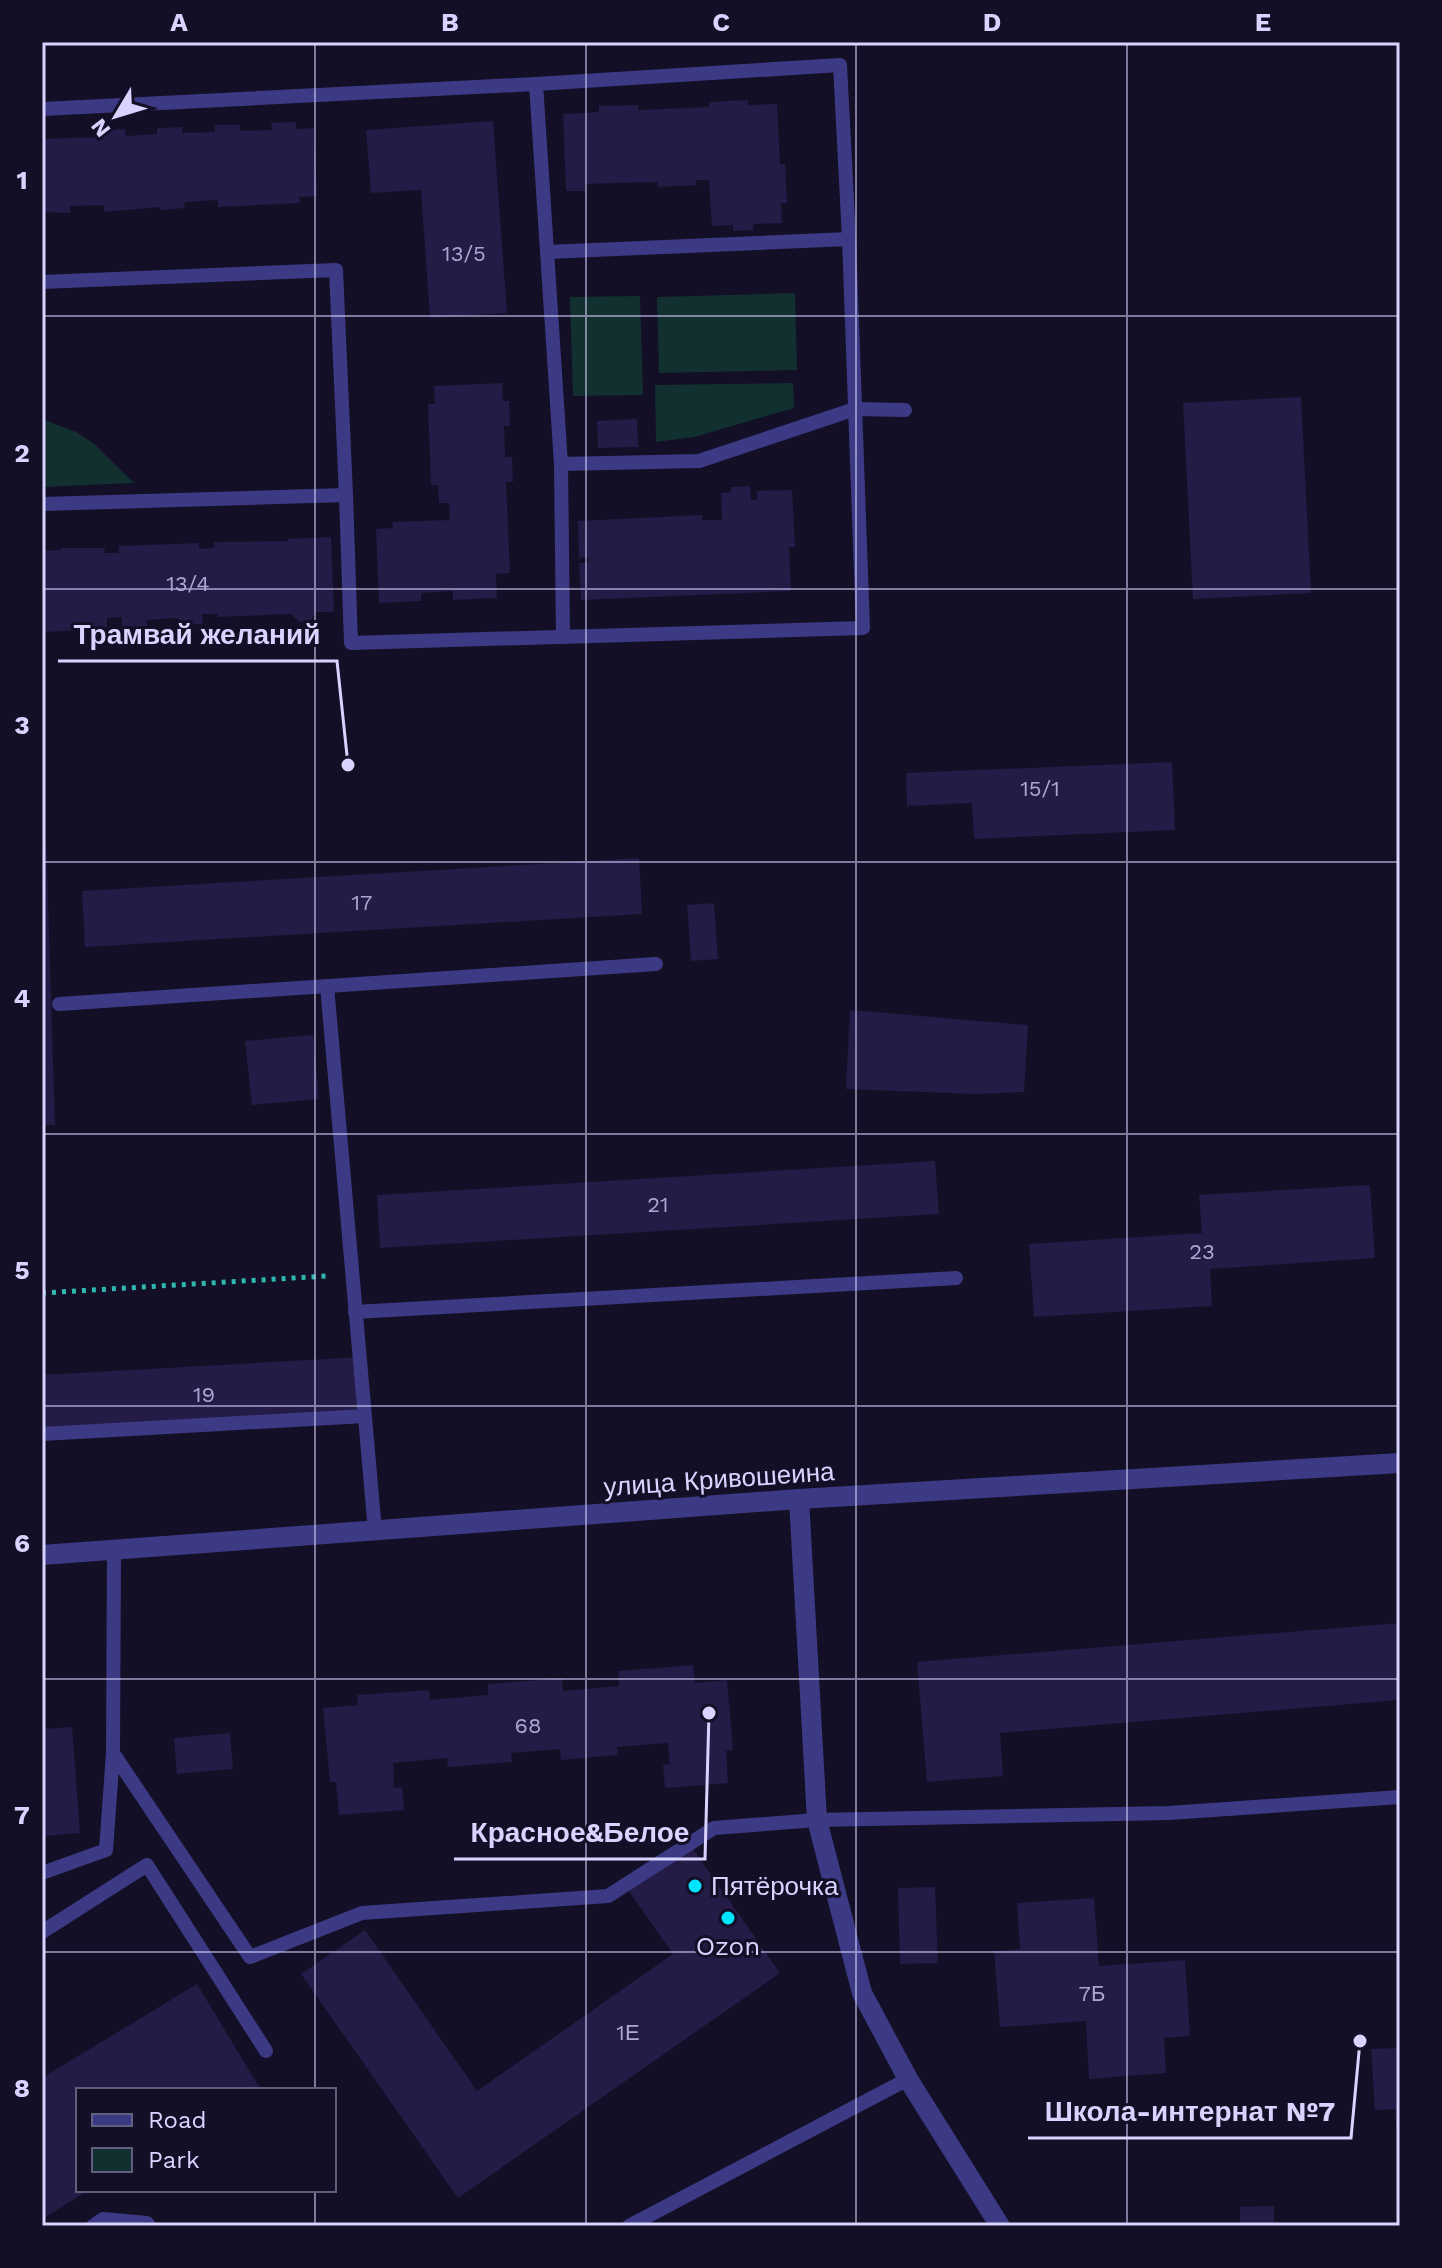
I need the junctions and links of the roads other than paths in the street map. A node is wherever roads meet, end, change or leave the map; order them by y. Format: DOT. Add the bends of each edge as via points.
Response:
graph roads {
  1 [pos="536,84"];
  2 [pos="42,109"];
  3 [pos="849,239"];
  4 [pos="547,252"];
  5 [pos="42,282"];
  6 [pos="855,409"];
  7 [pos="905,410"];
  8 [pos="561,464"];
  9 [pos="346,495"];
  10 [pos="42,504"];
  11 [pos="563,637"];
  12 [pos="656,964"];
  13 [pos="327,986"];
  14 [pos="59,1004"];
  15 [pos="956,1278"];
  16 [pos="355,1312"];
  17 [pos="365,1416"];
  18 [pos="42,1434"];
  19 [pos="1400,1463"];
  20 [pos="799,1499"];
  21 [pos="375,1531"];
  22 [pos="114,1550"];
  23 [pos="42,1555"];
  24 [pos="113,1753"];
  25 [pos="1400,1797"];
  26 [pos="817,1820"];
  27 [pos="42,1873"];
  28 [pos="42,1932"];
  29 [pos="266,2051"];
  30 [pos="908,2079"];
  31 [pos="93,2226"];
  32 [pos="149,2226"];
  33 [pos="629,2226"];
  34 [pos="1000,2226"];
  1 -- 2 [label="lane"];
  1 -- 3 [label="lane" via="840,65"];
  1 -- 4 [label="lane"];
  3 -- 4 [label="lane"];
  3 -- 6 [label="lane"];
  4 -- 8 [label="lane"];
  5 -- 9 [label="lane" via="336,270"];
  6 -- 7 [label="lane"];
  6 -- 8 [label="lane" via="699,461"];
  6 -- 11 [label="lane" via="863,628"];
  8 -- 11 [label="lane"];
  9 -- 10 [label="lane"];
  9 -- 11 [label="lane" via="351,643"];
  12 -- 13 [label="lane"];
  13 -- 14 [label="lane"];
  13 -- 16 [label="lane"];
  15 -- 16 [label="lane"];
  16 -- 17 [label="lane"];
  17 -- 18 [label="lane"];
  17 -- 21 [label="lane"];
  19 -- 20 [label="street, улица Кривошеина"];
  20 -- 21 [label="street, улица Кривошеина"];
  20 -- 26 [label="street"];
  21 -- 22 [label="street, улица Кривошеина"];
  22 -- 23 [label="street, улица Кривошеина"];
  22 -- 24 [label="lane"];
  24 -- 26 [label="lane" via="250,1957 362,1913 608,1896 714,1828"];
  24 -- 27 [label="lane" via="106,1850"];
  25 -- 26 [label="lane" via="1169,1813"];
  26 -- 30 [label="street" via="862,1993"];
  28 -- 29 [label="lane" via="147,1865"];
  30 -- 33 [label="lane"];
  30 -- 34 [label="street"];
  31 -- 32 [label="lane" via="103,2219"];
}
